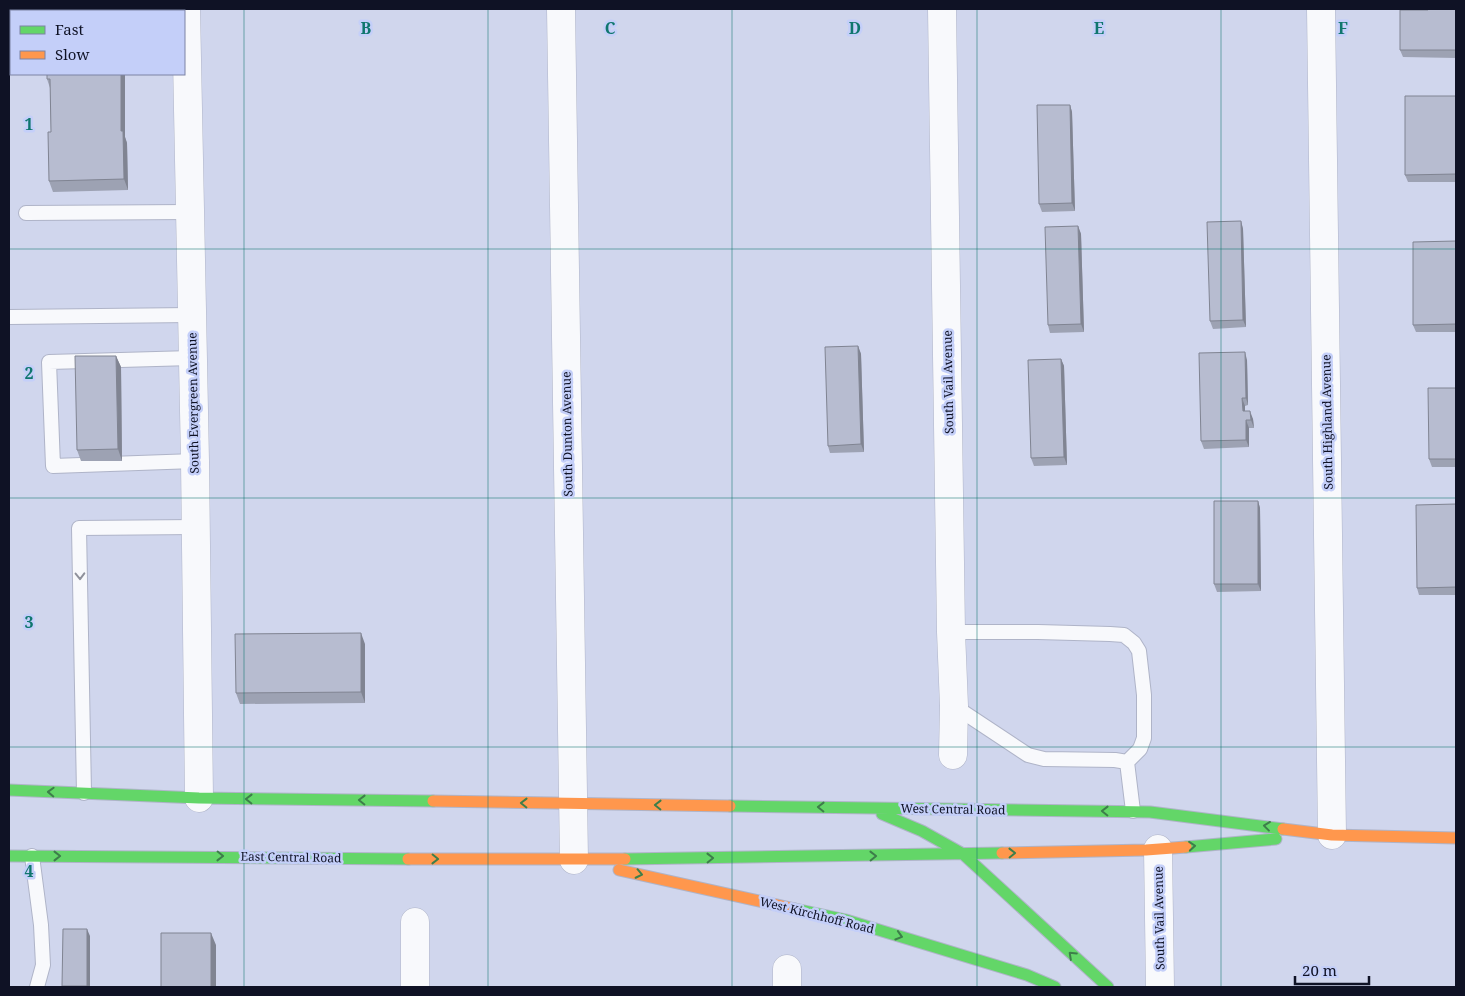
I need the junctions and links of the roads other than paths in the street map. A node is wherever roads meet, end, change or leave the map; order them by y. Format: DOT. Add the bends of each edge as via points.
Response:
graph roads {
  1 [pos="561,9"];
  2 [pos="942,9"];
  3 [pos="1321,9"];
  4 [pos="185,22"];
  5 [pos="189,212"];
  6 [pos="26,213"];
  7 [pos="191,315"];
  8 [pos="9,317"];
  9 [pos="192,358"];
  10 [pos="195,461"];
  11 [pos="196,527"];
  12 [pos="952,632"];
  13 [pos="954,706"];
  14 [pos="953,755"];
  15 [pos="1127,762"];
  16 [pos="9,790"];
  17 [pos="84,793"];
  18 [pos="199,798"];
  19 [pos="573,804"];
  20 [pos="869,808"];
  21 [pos="1134,811"];
  22 [pos="1332,835"];
  23 [pos="1456,838"];
  24 [pos="1158,849"];
  25 [pos="963,854"];
  26 [pos="9,856"];
  27 [pos="32,856"];
  28 [pos="574,860"];
  29 [pos="415,922"];
  30 [pos="38,987"];
  31 [pos="414,987"];
  32 [pos="1055,987"];
  33 [pos="1108,987"];
  34 [pos="1160,987"];
  1 -- 19 [label="street, South Dunton Avenue"];
  2 -- 12 [label="street, South Vail Avenue"];
  3 -- 22 [label="street, South Highland Avenue"];
  4 -- 5 [label="street, South Evergreen Avenue"];
  5 -- 6 [label="lane"];
  5 -- 7 [label="street, South Evergreen Avenue"];
  7 -- 8 [label="lane"];
  7 -- 9 [label="street, South Evergreen Avenue"];
  9 -- 10 [label="street, South Evergreen Avenue"];
  9 -- 10 [label="lane" via="49,362 52,466"];
  10 -- 11 [label="street, South Evergreen Avenue"];
  11 -- 17 [label="lane, one-way" via="80,528"];
  11 -- 18 [label="street, South Evergreen Avenue"];
  12 -- 13 [label="street, South Vail Avenue"];
  12 -- 15 [label="lane" via="1124,635 1139,651 1144,694 1144,738 1140,749"];
  13 -- 14 [label="street, South Vail Avenue"];
  13 -- 15 [label="lane" via="1028,755 1044,759"];
  15 -- 21 [label="lane"];
  17 -- 16 [label="main road, one-way"];
  17 -- 18 [label="main road"];
  19 -- 18 [label="main road, one-way"];
  20 -- 19 [label="main road, West Central Road, one-way"];
  19 -- 28 [label="street, South Dunton Avenue"];
  21 -- 20 [label="main road, West Central Road, one-way"];
  20 -- 25 [label="main road" via="922,831"];
  22 -- 21 [label="main road, West Central Road, one-way"];
  22 -- 23 [label="main road, West Central Road"];
  24 -- 22 [label="main road, West Central Road, one-way"];
  25 -- 24 [label="main road, West Central Road, one-way"];
  24 -- 34 [label="street, South Vail Avenue"];
  28 -- 25 [label="main road, West Central Road, one-way"];
  33 -- 25 [label="main road, one-way"];
  26 -- 27 [label="main road, East Central Road"];
  27 -- 28 [label="main road, East Central Road, one-way"];
  27 -- 30 [label="lane" via="43,965"];
  28 -- 32 [label="main road, West Kirchhoff Road, one-way" via="846,920 1028,975"];
  29 -- 31 [label="street"];
}
